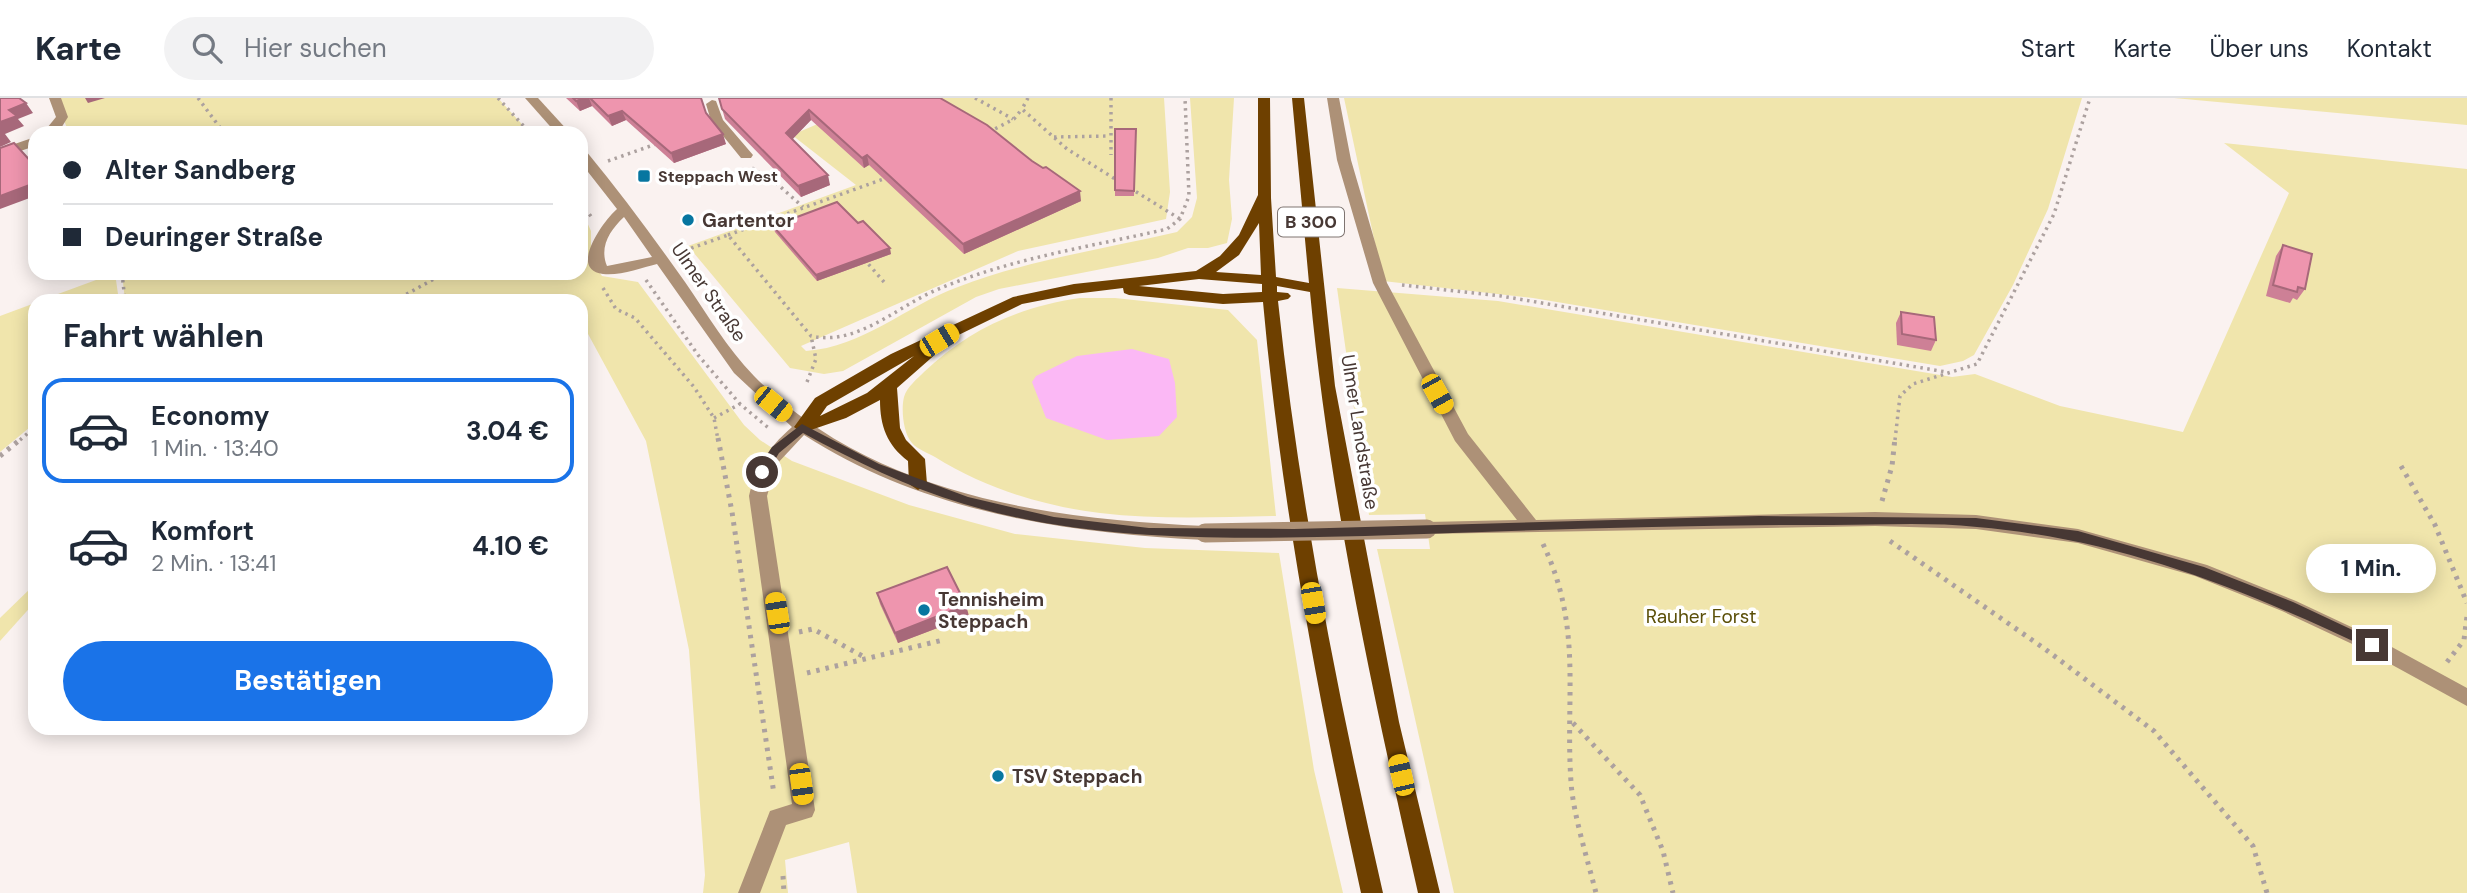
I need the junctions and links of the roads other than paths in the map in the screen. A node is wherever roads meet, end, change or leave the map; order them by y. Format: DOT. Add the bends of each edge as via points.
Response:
graph roads {
  1 [pos="55,98"];
  2 [pos="531,98"];
  3 [pos="697,98"];
  4 [pos="1264,98"];
  5 [pos="1298,98"];
  6 [pos="1333,98"];
  7 [pos="728,99"];
  8 [pos="712,104"];
  9 [pos="58,126"];
  10 [pos="557,126"];
  11 [pos="28,144"];
  12 [pos="0,154"];
  13 [pos="746,155"];
  14 [pos="588,162"];
  15 [pos="1264,192"];
  16 [pos="624,210"];
  17 [pos="661,259"];
  18 [pos="1199,275"];
  19 [pos="1101,287"];
  20 [pos="1271,289"];
  21 [pos="1317,289"];
  22 [pos="939,340"];
  23 [pos="889,388"];
  24 [pos="802,428"];
  25 [pos="918,484"];
  26 [pos="1539,537"];
  27 [pos="2467,698"];
  28 [pos="749,893"];
  29 [pos="1372,893"];
  30 [pos="1429,893"];
  1 -- 9 [label="street" via="62,117"];
  2 -- 10 [label="street"];
  3 -- 8 [label="street"];
  4 -- 15 [label="main road, B 300"];
  5 -- 21 [label="main road, Ulmer Landstraße / B 300"];
  6 -- 26 [label="street" via="1344,160 1380,283 1461,437"];
  7 -- 8 [label="street"];
  8 -- 13 [label="street" via="717,121"];
  11 -- 12 [label="street"];
  14 -- 16 [label="street, Ulmer Straße"];
  15 -- 18 [label="main road" via="1247,239"];
  15 -- 20 [label="main road, B 300"];
  16 -- 17 [label="street, Ulmer Straße"];
  16 -- 17 [label="street" via="604,227 598,265 611,270"];
  17 -- 24 [label="street, Ulmer Straße" via="747,378"];
  18 -- 19 [label="main road"];
  18 -- 20 [label="main road"];
  19 -- 20 [label="main road" via="1223,299"];
  19 -- 22 [label="main road" via="1018,300"];
  20 -- 21 [label="main road"];
  20 -- 29 [label="main road, B 300" via="1295,502 1336,729"];
  21 -- 30 [label="main road, Ulmer Landstraße / B 300" via="1327,386 1348,510 1389,722"];
  22 -- 23 [label="main road"];
  22 -- 24 [label="main road" via="897,358 821,402"];
  23 -- 24 [label="main road" via="840,416"];
  23 -- 25 [label="main road" via="889,428 896,442 916,459"];
  24 -- 25 [label="street, Ulmer Straße"];
  24 -- 28 [label="street" via="775,450 762,472 758,496 804,810 778,818"];
  25 -- 26 [label="street, Ulmer Straße, bridge" via="966,501 1054,521 1149,532 1427,529"];
  26 -- 27 [label="street, Ulmer Straße" via="1875,519 1976,522 2078,536 2200,570 2301,611"];
}
